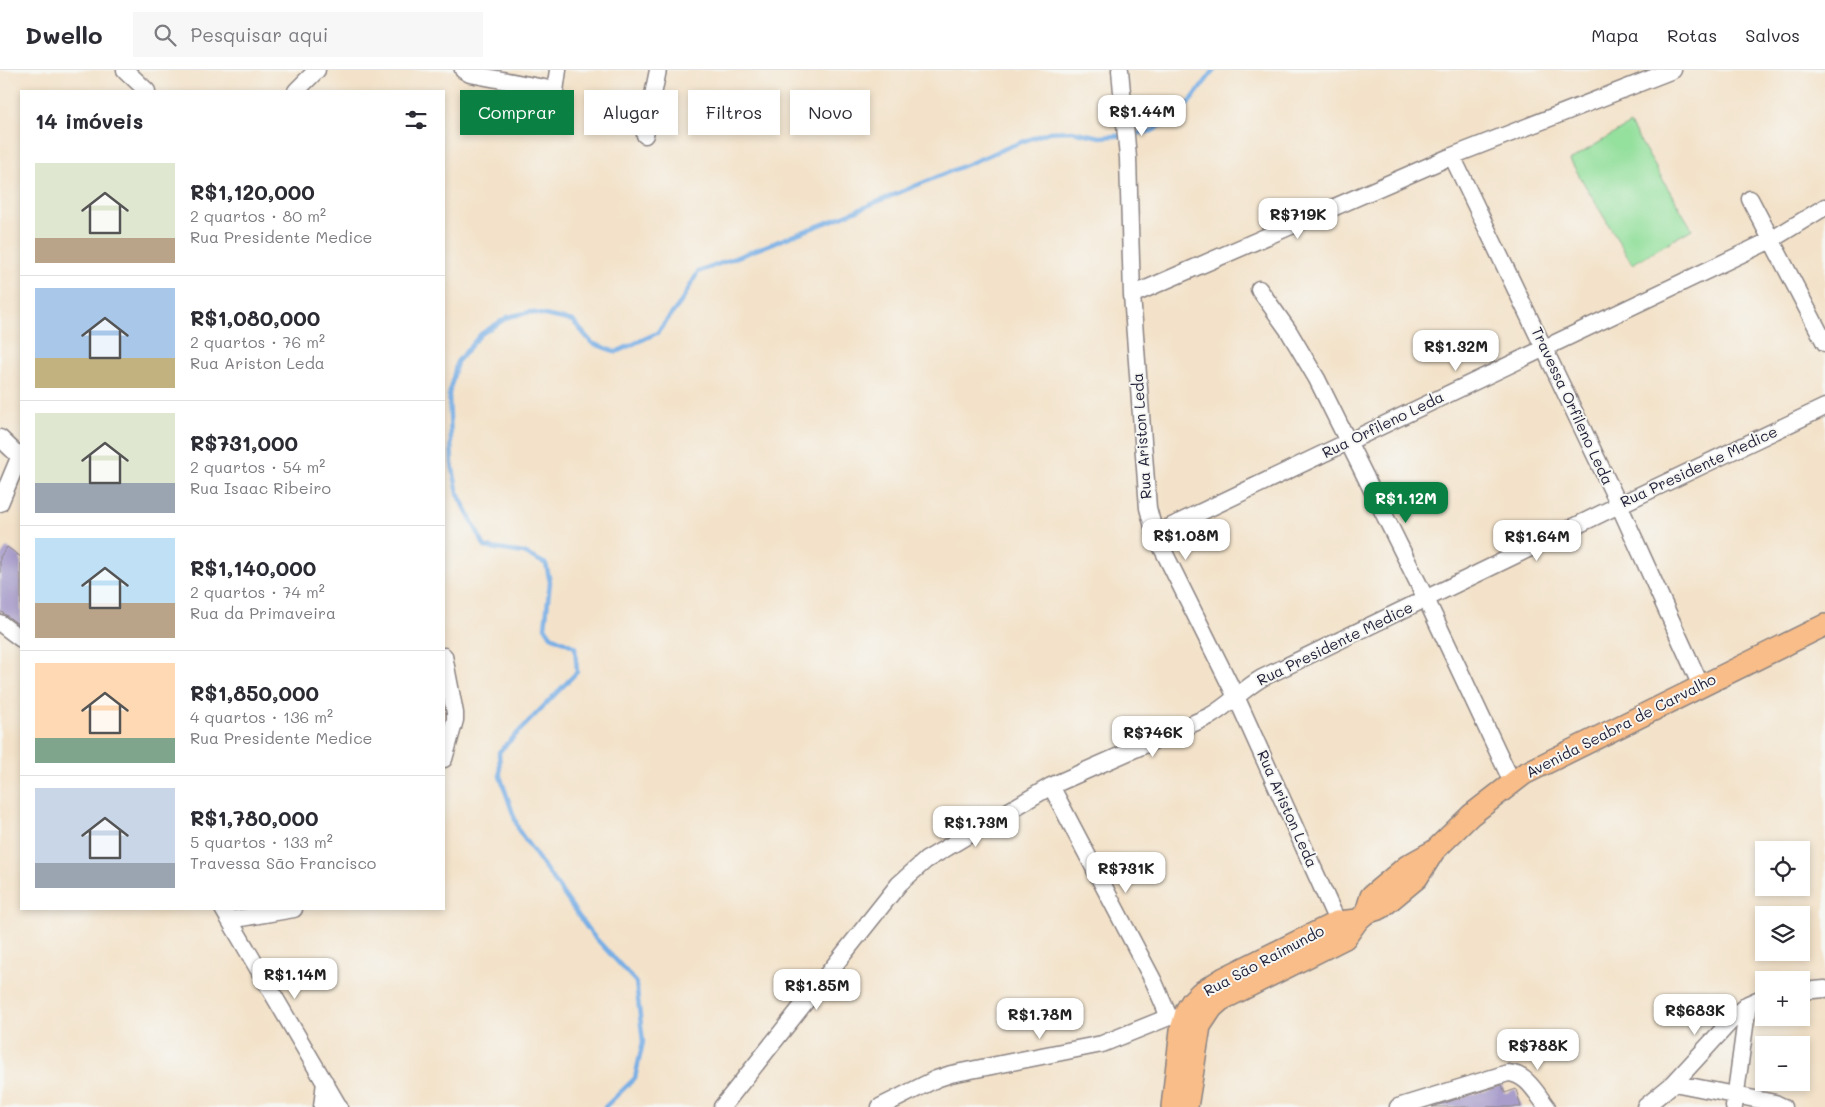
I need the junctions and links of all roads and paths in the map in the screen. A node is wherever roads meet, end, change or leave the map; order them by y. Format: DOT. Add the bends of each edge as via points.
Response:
graph roads {
  1 [pos="124,70"];
  2 [pos="317,70"];
  3 [pos="463,70"];
  4 [pos="558,70"];
  5 [pos="658,70"];
  6 [pos="1120,70"];
  7 [pos="1673,70"];
  8 [pos="146,90"];
  9 [pos="297,90"];
  10 [pos="555,90"];
  11 [pos="654,90"];
  12 [pos="1452,156"];
  13 [pos="1750,199"];
  14 [pos="1825,207"];
  15 [pos="1771,240"];
  16 [pos="1259,290"];
  17 [pos="1132,295"];
  18 [pos="1825,343"];
  19 [pos="1544,347"];
  20 [pos="1825,407"];
  21 [pos="0,438"];
  22 [pos="1347,442"];
  23 [pos="20,455"];
  24 [pos="0,503"];
  25 [pos="1619,505"];
  26 [pos="1155,534"];
  27 [pos="1426,599"];
  28 [pos="0,623"];
  29 [pos="1825,625"];
  30 [pos="20,638"];
  31 [pos="445,662"];
  32 [pos="1701,686"];
  33 [pos="1236,697"];
  34 [pos="445,755"];
  35 [pos="1512,782"];
  36 [pos="1051,786"];
  37 [pos="280,910"];
  38 [pos="226,914"];
  39 [pos="1351,923"];
  40 [pos="1825,989"];
  41 [pos="1810,990"];
  42 [pos="1755,1001"];
  43 [pos="1748,1004"];
  44 [pos="1186,1016"];
  45 [pos="325,1082"];
  46 [pos="1674,1083"];
  47 [pos="1735,1101"];
  48 [pos="901,1103"];
  49 [pos="322,1107"];
  50 [pos="339,1107"];
  51 [pos="722,1107"];
  52 [pos="880,1107"];
  53 [pos="1172,1107"];
  54 [pos="1187,1107"];
  55 [pos="1398,1107"];
  56 [pos="1547,1107"];
  57 [pos="1645,1107"];
  58 [pos="1783,1107"];
  1 -- 8 [label="street"];
  2 -- 9 [label="street"];
  3 -- 10 [label="street"];
  4 -- 10 [label="street"];
  5 -- 11 [label="street"];
  6 -- 17 [label="street, Rua Ariston Leda" via="1128,158"];
  7 -- 12 [label="street"];
  12 -- 17 [label="street"];
  12 -- 19 [label="street, Travessa Orfileno Leda"];
  13 -- 15 [label="street"];
  14 -- 15 [label="street, Rua Orfileno Leda"];
  15 -- 18 [label="street"];
  15 -- 19 [label="street, Rua Orfileno Leda"];
  16 -- 22 [label="street" via="1303,353"];
  17 -- 26 [label="street, Rua Ariston Leda" via="1148,508"];
  19 -- 22 [label="street, Rua Orfileno Leda"];
  19 -- 25 [label="street, Travessa Orfileno Leda"];
  20 -- 25 [label="street, Rua Presidente Medice"];
  21 -- 23 [label="street"];
  22 -- 26 [label="street, Rua Orfileno Leda"];
  22 -- 27 [label="street"];
  23 -- 24 [label="street"];
  25 -- 27 [label="street, Rua Presidente Medice"];
  25 -- 32 [label="street, Travessa Orfileno Leda"];
  26 -- 33 [label="street, Rua Ariston Leda"];
  27 -- 33 [label="street, Rua Presidente Medice" via="1262,678"];
  27 -- 35 [label="street"];
  28 -- 30 [label="street"];
  29 -- 32 [label="main road, Avenida Seabra de Carvalho"];
  31 -- 34 [label="street" via="455,720"];
  32 -- 35 [label="main road, Avenida Seabra de Carvalho"];
  33 -- 36 [label="street, Rua Presidente Medice" via="1210,716"];
  33 -- 39 [label="street, Rua Ariston Leda"];
  35 -- 39 [label="main road, Avenida Seabra de Carvalho" via="1434,851 1417,878 1381,908"];
  36 -- 44 [label="street" via="1154,982"];
  36 -- 51 [label="street, Rua Presidente Medice" via="934,854 911,871"];
  37 -- 38 [label="street"];
  38 -- 45 [label="street"];
  39 -- 44 [label="main road, Rua São Raimundo" via="1212,1008"];
  40 -- 41 [label="street"];
  42 -- 43 [label="street"];
  43 -- 46 [label="street"];
  43 -- 47 [label="street"];
  44 -- 48 [label="street" via="1102,1044 951,1074 936,1079"];
  44 -- 53 [label="main road" via="1181,1030"];
  44 -- 54 [label="main road"];
  45 -- 49 [label="street"];
  45 -- 50 [label="street"];
  46 -- 47 [label="street"];
  46 -- 57 [label="street"];
  47 -- 58 [label="street" via="1775,1103"];
  48 -- 52 [label="street"];
  55 -- 56 [label="street" via="1508,1073 1523,1078"];
}
